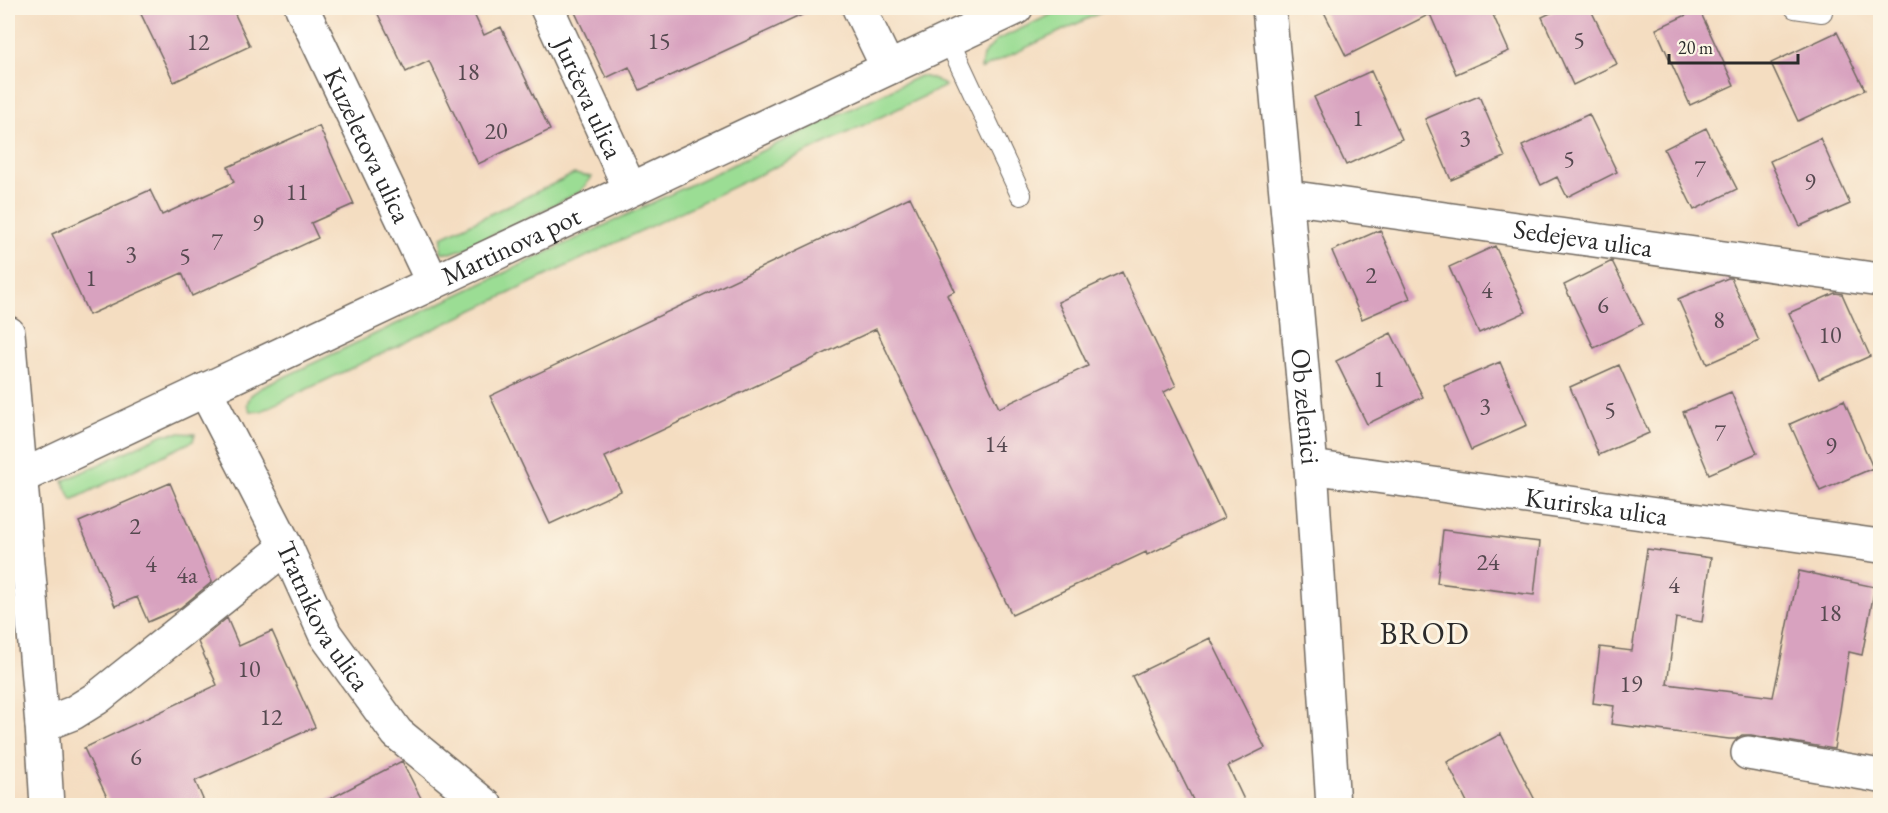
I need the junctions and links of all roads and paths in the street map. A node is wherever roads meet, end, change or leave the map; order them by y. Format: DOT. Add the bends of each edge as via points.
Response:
graph roads {
  1 [pos="302,8"];
  2 [pos="547,8"];
  3 [pos="860,8"];
  4 [pos="1016,8"];
  5 [pos="1269,8"];
  6 [pos="1795,8"];
  7 [pos="1822,12"];
  8 [pos="948,39"];
  9 [pos="888,68"];
  10 [pos="630,189"];
  11 [pos="1021,195"];
  12 [pos="1288,197"];
  13 [pos="1881,280"];
  14 [pos="433,283"];
  15 [pos="8,333"];
  16 [pos="205,390"];
  17 [pos="1311,467"];
  18 [pos="14,480"];
  19 [pos="1881,546"];
  20 [pos="286,547"];
  21 [pos="42,725"];
  22 [pos="1748,753"];
  23 [pos="1881,776"];
  24 [pos="47,806"];
  25 [pos="486,806"];
  26 [pos="1333,806"];
  1 -- 14 [label="street, Kuzeletova ulica"];
  2 -- 10 [label="street, Jurčeva ulica"];
  3 -- 9 [label="street"];
  4 -- 8 [label="street, Martinova pot"];
  5 -- 12 [label="street, Ob zelenici"];
  6 -- 7 [label="lane"];
  8 -- 9 [label="street, Martinova pot"];
  8 -- 11 [label="lane"];
  9 -- 10 [label="street, Martinova pot"];
  10 -- 14 [label="street, Martinova pot"];
  12 -- 13 [label="street, Sedejeva ulica"];
  12 -- 17 [label="street, Ob zelenici"];
  14 -- 16 [label="street, Martinova pot"];
  15 -- 18 [label="street"];
  16 -- 18 [label="street, Martinova pot"];
  16 -- 20 [label="street, Tratnikova ulica"];
  17 -- 19 [label="street, Kurirska ulica"];
  17 -- 26 [label="street, Ob zelenici"];
  18 -- 21 [label="street"];
  20 -- 21 [label="street" via="97,698"];
  20 -- 25 [label="street, Tratnikova ulica" via="325,634 397,733"];
  21 -- 24 [label="street"];
  22 -- 23 [label="street"];
}
